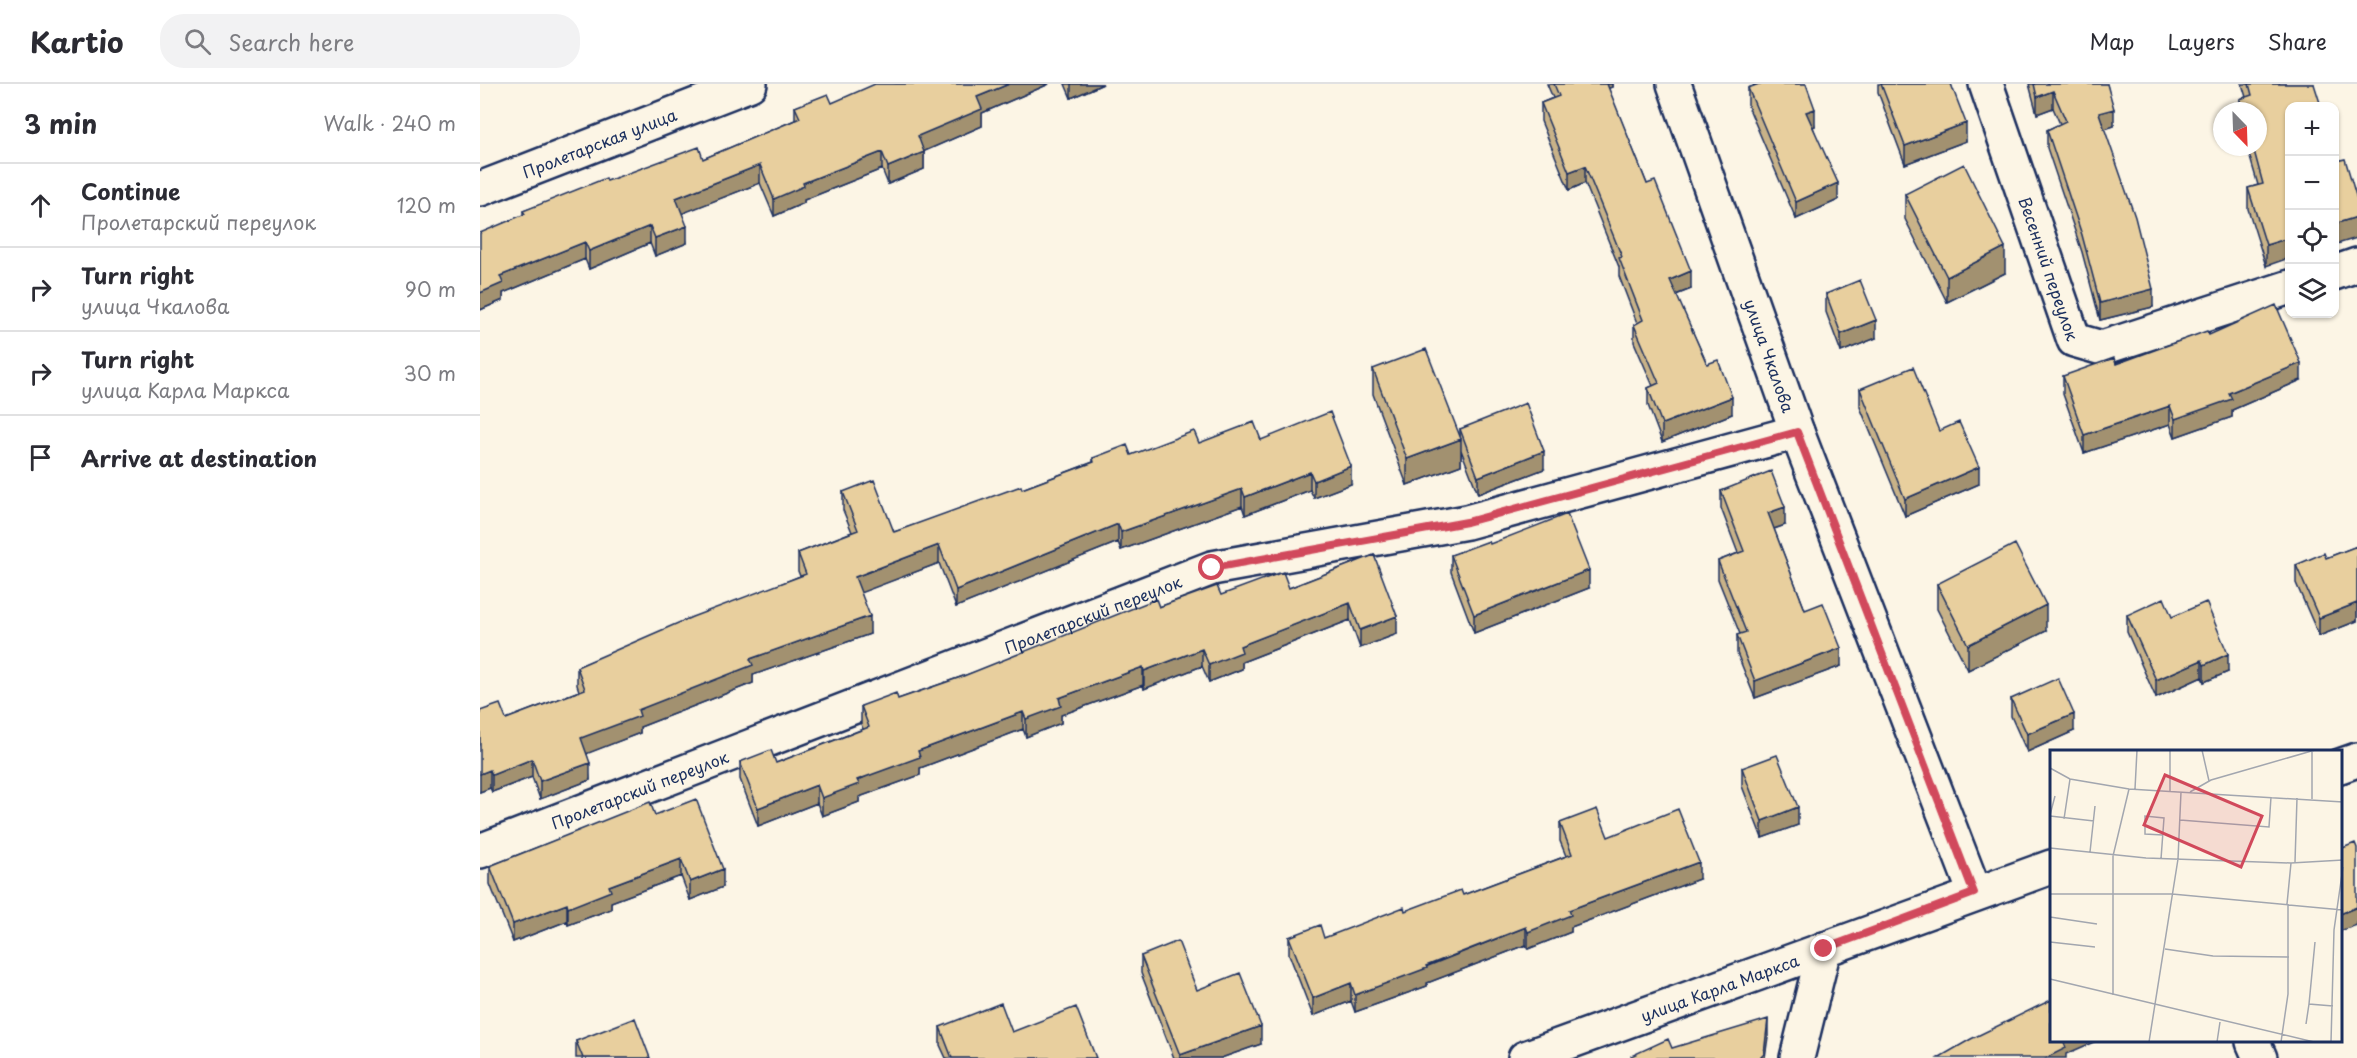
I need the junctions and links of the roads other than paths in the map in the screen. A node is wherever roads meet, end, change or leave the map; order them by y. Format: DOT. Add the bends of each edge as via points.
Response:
graph roads {
  1 [pos="750,84"];
  2 [pos="1674,84"];
  3 [pos="1986,84"];
  4 [pos="480,189"];
  5 [pos="2357,266"];
  6 [pos="2339,271"];
  7 [pos="2285,288"];
  8 [pos="1797,432"];
  9 [pos="2357,760"];
  10 [pos="2342,765"];
  11 [pos="480,851"];
  12 [pos="2050,867"];
  13 [pos="1974,893"];
  14 [pos="1824,949"];
  15 [pos="2254,1043"];
  16 [pos="1525,1058"];
  17 [pos="1797,1058"];
  18 [pos="2260,1058"];
  1 -- 4 [label="street, Пролетарская улица"];
  2 -- 8 [label="street, улица Чкалова"];
  3 -- 7 [label="street, Весенний переулок" via="2074,340 2102,348"];
  5 -- 6 [label="street"];
  8 -- 11 [label="street, Пролетарский переулок" via="1467,522 1212,568"];
  8 -- 13 [label="street, улица Чкалова"];
  9 -- 10 [label="street"];
  12 -- 13 [label="street, улица Карла Маркса"];
  13 -- 14 [label="street, улица Карла Маркса"];
  14 -- 16 [label="street, улица Карла Маркса"];
  14 -- 17 [label="street"];
  15 -- 18 [label="street"];
}
